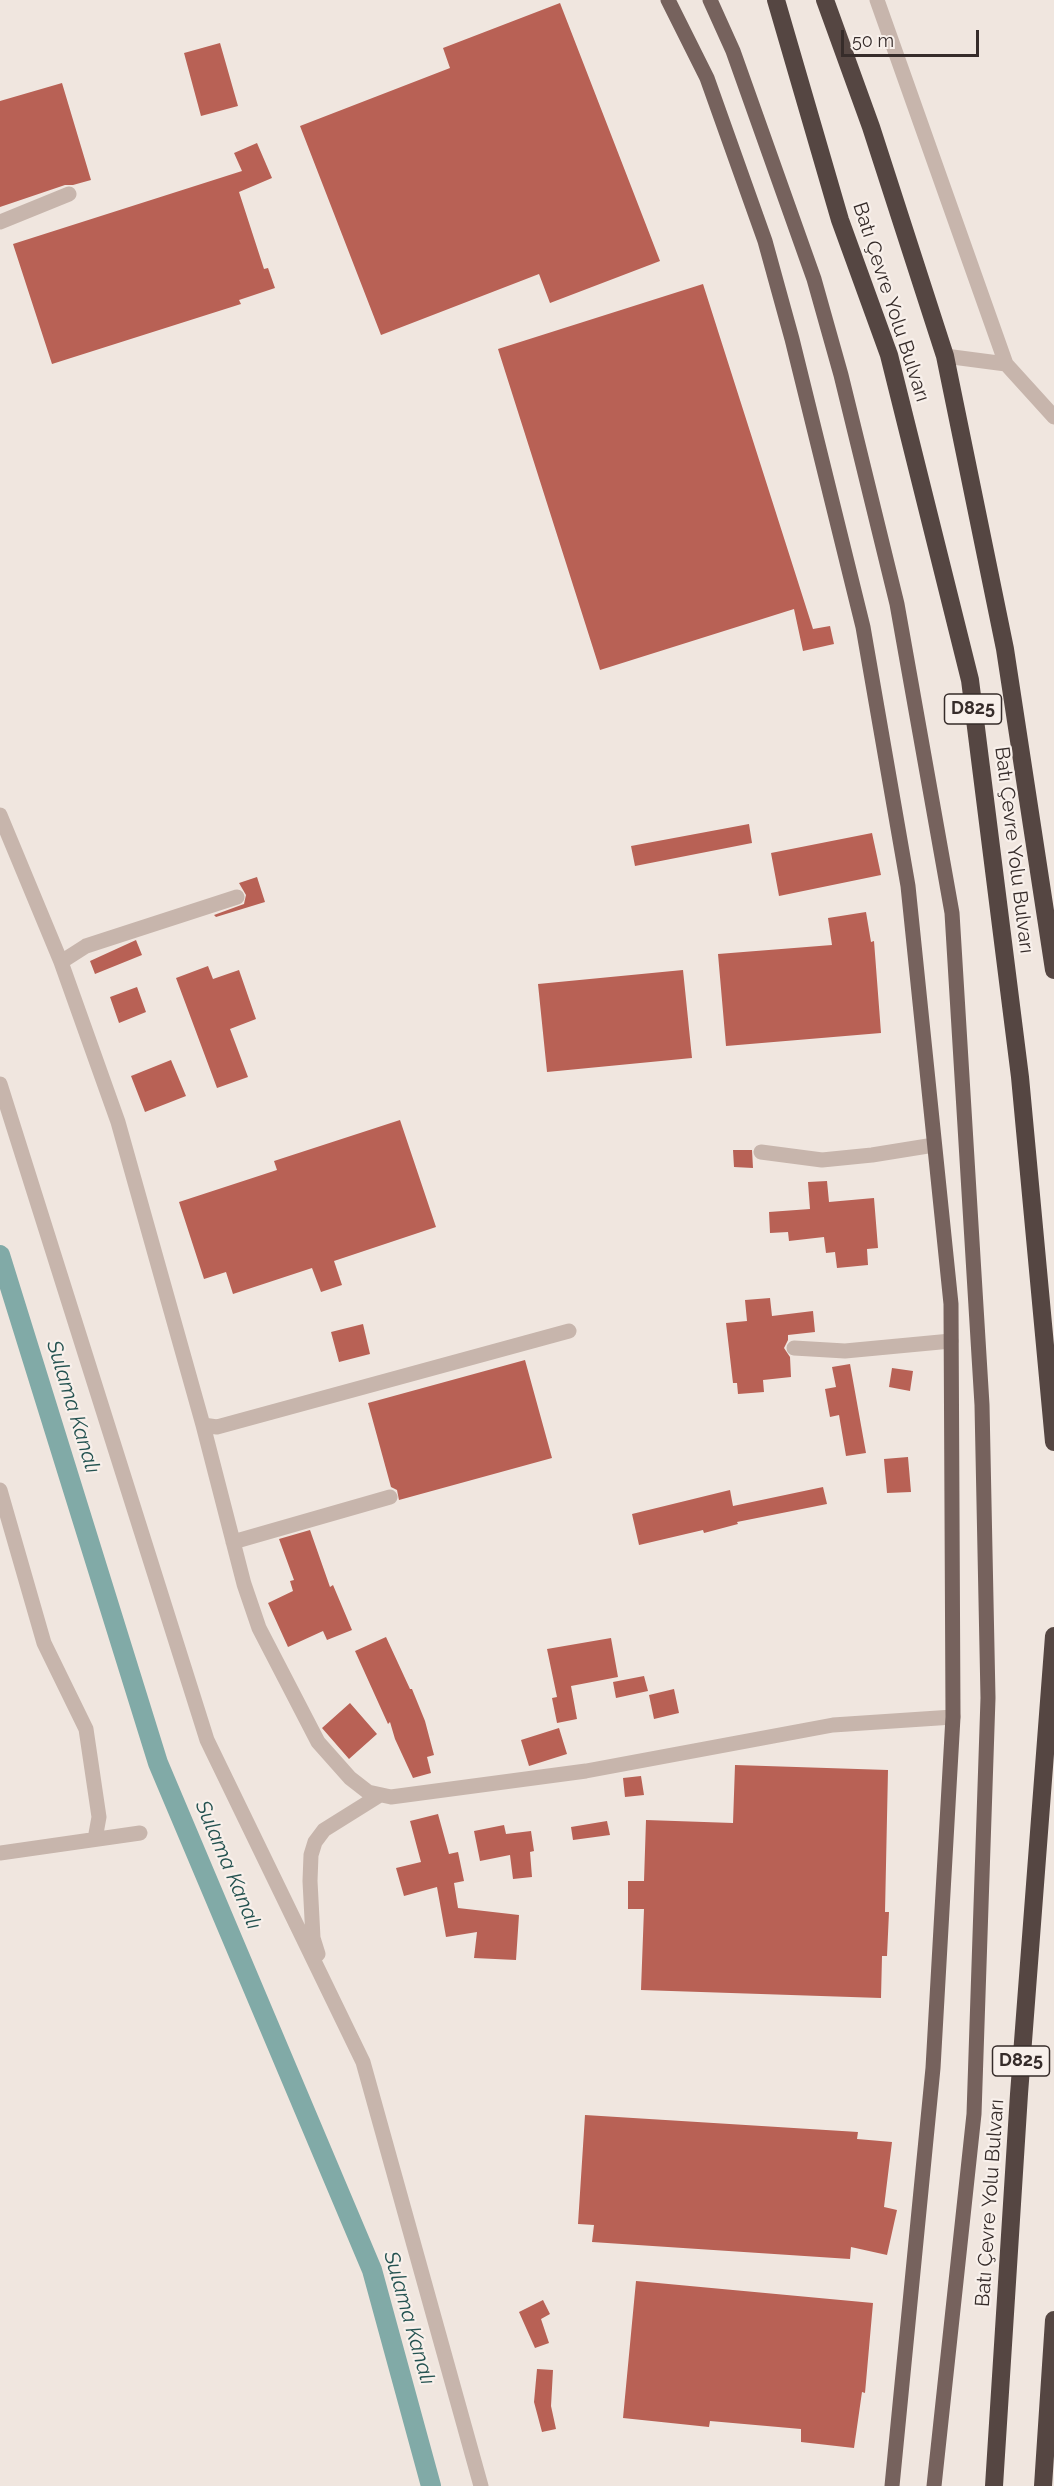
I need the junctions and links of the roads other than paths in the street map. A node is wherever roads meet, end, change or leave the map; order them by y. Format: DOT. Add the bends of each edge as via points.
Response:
graph roads {
  1 [pos="668,0"];
  2 [pos="710,0"];
  3 [pos="776,0"];
  4 [pos="825,0"];
  5 [pos="878,0"];
  6 [pos="69,194"];
  7 [pos="0,222"];
  8 [pos="945,356"];
  9 [pos="1006,364"];
  10 [pos="1054,417"];
  11 [pos="0,815"];
  12 [pos="237,897"];
  13 [pos="61,962"];
  14 [pos="1054,970"];
  15 [pos="0,1084"];
  16 [pos="934,1144"];
  17 [pos="761,1152"];
  18 [pos="569,1331"];
  19 [pos="951,1341"];
  20 [pos="794,1348"];
  21 [pos="203,1425"];
  22 [pos="1054,1442"];
  23 [pos="0,1490"];
  24 [pos="390,1497"];
  25 [pos="233,1542"];
  26 [pos="1054,1636"];
  27 [pos="953,1717"];
  28 [pos="380,1795"];
  29 [pos="140,1833"];
  30 [pos="95,1839"];
  31 [pos="0,1853"];
  32 [pos="334,2003"];
  33 [pos="1054,2320"];
  34 [pos="481,2486"];
  35 [pos="892,2486"];
  36 [pos="934,2486"];
  37 [pos="994,2486"];
  38 [pos="1043,2486"];
  1 -- 16 [label="main road" via="707,78 765,241 863,627 908,886"];
  2 -- 36 [label="main road" via="733,51 814,279 841,375 897,604 952,913 982,1405 988,1698 974,2114"];
  3 -- 22 [label="highway, Batı Çevre Yolu Bulvarı / D825" via="840,220 889,355 970,680 1020,1077"];
  4 -- 8 [label="highway, Batı Çevre Yolu Bulvarı / D825" via="871,127"];
  5 -- 9 [label="street"];
  6 -- 7 [label="street"];
  8 -- 9 [label="street"];
  8 -- 14 [label="highway, Batı Çevre Yolu Bulvarı / D825" via="1005,649"];
  9 -- 10 [label="street"];
  11 -- 13 [label="street"];
  12 -- 13 [label="street" via="86,946"];
  13 -- 21 [label="street" via="118,1122"];
  15 -- 32 [label="street" via="207,1740"];
  16 -- 17 [label="street" via="822,1160"];
  16 -- 19 [label="main road" via="951,1304"];
  18 -- 21 [label="street" via="217,1427"];
  19 -- 20 [label="street" via="845,1350"];
  19 -- 27 [label="main road"];
  21 -- 25 [label="street"];
  23 -- 30 [label="street" via="44,1643 86,1730 99,1818"];
  24 -- 25 [label="street"];
  25 -- 28 [label="street" via="259,1628 318,1742 350,1778 368,1792"];
  26 -- 37 [label="highway, Batı Çevre Yolu Bulvarı / D825"];
  27 -- 28 [label="street" via="833,1725 586,1771 391,1797"];
  27 -- 35 [label="main road" via="933,2068"];
  28 -- 32 [label="street" via="324,1830 311,1855 313,1938"];
  29 -- 30 [label="street"];
  30 -- 31 [label="street"];
  32 -- 34 [label="street" via="363,2062"];
  33 -- 38 [label="highway"];
}
